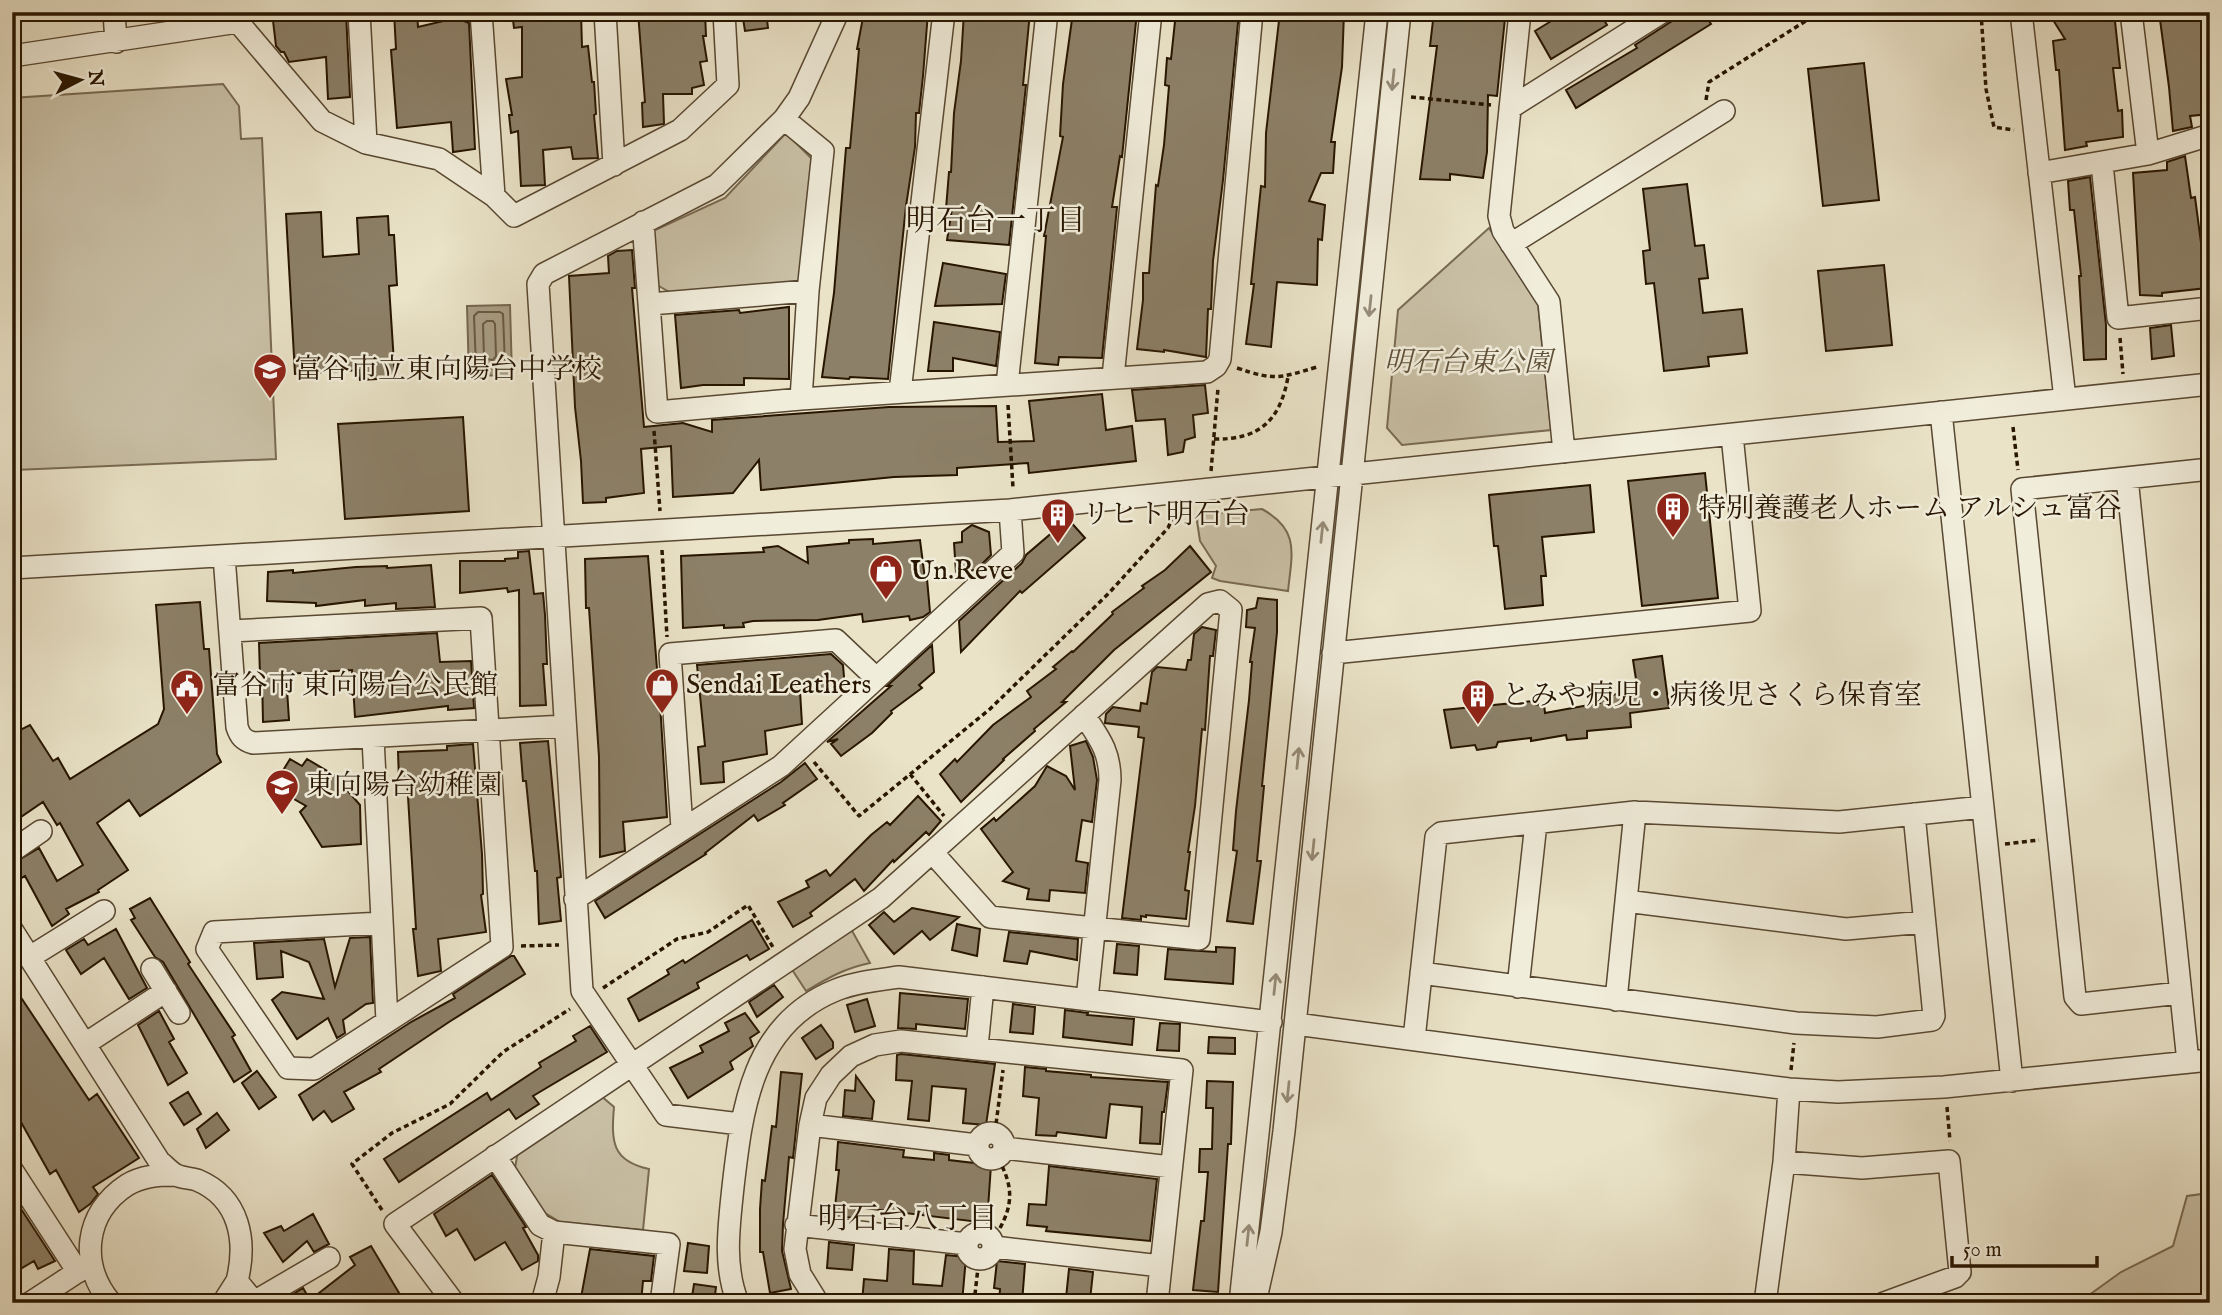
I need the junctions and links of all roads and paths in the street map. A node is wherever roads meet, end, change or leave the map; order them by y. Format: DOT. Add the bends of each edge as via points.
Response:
graph roads {
  1 [pos="114,12"];
  2 [pos="359,12"];
  3 [pos="481,12"];
  4 [pos="605,12"];
  5 [pos="724,12"];
  6 [pos="838,12"];
  7 [pos="944,12"];
  8 [pos="1047,12"];
  9 [pos="1151,12"];
  10 [pos="1252,12"];
  11 [pos="1377,12"];
  12 [pos="1400,12"];
  13 [pos="1520,12"];
  14 [pos="1662,12"];
  15 [pos="1820,12"];
  16 [pos="1981,12"];
  17 [pos="2021,12"];
  18 [pos="2131,12"];
  19 [pos="238,17"];
  20 [pos="116,42"];
  21 [pos="12,56"];
  22 [pos="1411,97"];
  23 [pos="1510,108"];
  24 [pos="1717,115"];
  25 [pos="785,119"];
  26 [pos="2023,129"];
  27 [pos="2210,135"];
  28 [pos="366,144"];
  29 [pos="2148,154"];
  30 [pos="2102,164"];
  31 [pos="614,165"];
  32 [pos="2039,173"];
  33 [pos="494,196"];
  34 [pos="643,222"];
  35 [pos="1511,244"];
  36 [pos="808,291"];
  37 [pos="650,304"];
  38 [pos="2210,309"];
  39 [pos="2121,349"];
  40 [pos="1218,362"];
  41 [pos="1317,367"];
  42 [pos="2123,368"];
  43 [pos="1113,377"];
  44 [pos="1288,377"];
  45 [pos="2210,384"];
  46 [pos="1007,385"];
  47 [pos="900,393"];
  48 [pos="801,399"];
  49 [pos="2065,399"];
  50 [pos="1941,412"];
  51 [pos="2013,427"];
  52 [pos="1732,435"];
  53 [pos="1214,439"];
  54 [pos="2015,447"];
  55 [pos="1564,452"];
  56 [pos="2210,469"];
  57 [pos="1211,473"];
  58 [pos="1352,475"];
  59 [pos="1327,477"];
  60 [pos="2127,478"];
  61 [pos="1013,488"];
  62 [pos="1010,510"];
  63 [pos="1175,513"];
  64 [pos="555,537"];
  65 [pos="225,556"];
  66 [pos="12,568"];
  67 [pos="230,631"];
  68 [pos="1333,653"];
  69 [pos="875,677"];
  70 [pos="1084,715"];
  71 [pos="565,726"];
  72 [pos="489,731"];
  73 [pos="373,738"];
  74 [pos="801,747"];
  75 [pos="910,774"];
  76 [pos="1983,807"];
  77 [pos="1635,812"];
  78 [pos="1913,814"];
  79 [pos="1536,823"];
  80 [pos="682,828"];
  81 [pos="41,831"];
  82 [pos="955,831"];
  83 [pos="2059,838"];
  84 [pos="1987,846"];
  85 [pos="12,851"];
  86 [pos="932,852"];
  87 [pos="575,899"];
  88 [pos="1626,901"];
  89 [pos="104,911"];
  90 [pos="1924,922"];
  91 [pos="382,923"];
  92 [pos="1094,928"];
  93 [pos="12,930"];
  94 [pos="579,944"];
  95 [pos="502,947"];
  96 [pos="30,957"];
  97 [pos="783,963"];
  98 [pos="152,969"];
  99 [pos="1421,974"];
  100 [pos="983,987"];
  101 [pos="1518,987"];
  102 [pos="166,991"];
  103 [pos="2180,993"];
  104 [pos="587,998"];
  105 [pos="1087,999"];
  106 [pos="1616,1000"];
  107 [pos="179,1013"];
  108 [pos="387,1021"];
  109 [pos="1271,1021"];
  110 [pos="1796,1023"];
  111 [pos="1296,1024"];
  112 [pos="1413,1039"];
  113 [pos="85,1044"];
  114 [pos="976,1047"];
  115 [pos="1005,1051"];
  116 [pos="2210,1060"];
  117 [pos="2188,1062"];
  118 [pos="632,1065"];
  119 [pos="1790,1080"];
  120 [pos="2012,1081"];
  121 [pos="1944,1087"];
  122 [pos="740,1124"];
  123 [pos="810,1125"];
  124 [pos="993,1146"];
  125 [pos="495,1156"];
  126 [pos="1949,1161"];
  127 [pos="1784,1162"];
  128 [pos="1171,1167"];
  129 [pos="12,1170"];
  130 [pos="174,1175"];
  131 [pos="395,1224"];
  132 [pos="796,1225"];
  133 [pos="554,1232"];
  134 [pos="983,1247"];
  135 [pos="329,1258"];
  136 [pos="1161,1266"];
  137 [pos="84,1268"];
  138 [pos="237,1281"];
  139 [pos="255,1302"];
  140 [pos="30,1303"];
  141 [pos="111,1303"];
  142 [pos="223,1303"];
  143 [pos="454,1303"];
  144 [pos="542,1303"];
  145 [pos="661,1303"];
  146 [pos="738,1303"];
  147 [pos="818,1303"];
  148 [pos="974,1303"];
  149 [pos="1157,1303"];
  150 [pos="1240,1303"];
  151 [pos="1255,1303"];
  152 [pos="1765,1303"];
  153 [pos="1884,1303"];
  1 -- 20 [label="street"];
  2 -- 28 [label="street"];
  3 -- 33 [label="street"];
  4 -- 31 [label="street"];
  5 -- 31 [label="street" via="728,85 680,130"];
  6 -- 25 [label="street"];
  7 -- 47 [label="street"];
  8 -- 46 [label="street"];
  9 -- 43 [label="street"];
  10 -- 40 [label="street"];
  11 -- 59 [label="street"];
  12 -- 58 [label="street, one-way"];
  13 -- 23 [label="street"];
  14 -- 23 [label="street"];
  15 -- 24 [label="path" via="1709,82 1705,97"];
  16 -- 26 [label="path" via="1986,89 1994,127"];
  17 -- 32 [label="street"];
  18 -- 29 [label="street"];
  19 -- 20 [label="street"];
  19 -- 28 [label="street" via="322,121"];
  20 -- 21 [label="street"];
  22 -- 23 [label="path"];
  23 -- 35 [label="street" via="1499,216"];
  24 -- 35 [label="street"];
  25 -- 34 [label="street" via="718,185"];
  25 -- 36 [label="street" via="823,151"];
  27 -- 29 [label="street"];
  28 -- 33 [label="street" via="439,159"];
  29 -- 30 [label="street"];
  30 -- 32 [label="street"];
  30 -- 38 [label="street" via="2118,318"];
  31 -- 33 [label="street" via="514,216"];
  32 -- 49 [label="street"];
  34 -- 37 [label="street"];
  34 -- 64 [label="street" via="544,274 538,284"];
  35 -- 55 [label="street" via="1549,302"];
  36 -- 37 [label="street"];
  36 -- 48 [label="street"];
  37 -- 48 [label="street" via="657,412"];
  39 -- 42 [label="path"];
  40 -- 43 [label="street" via="1207,372"];
  40 -- 44 [label="path" via="1257,374"];
  40 -- 53 [label="path"];
  41 -- 44 [label="path"];
  43 -- 46 [label="street"];
  44 -- 53 [label="path" via="1275,415 1253,435"];
  45 -- 49 [label="street"];
  46 -- 47 [label="street"];
  46 -- 61 [label="path"];
  47 -- 48 [label="street"];
  49 -- 50 [label="street"];
  50 -- 52 [label="street"];
  50 -- 76 [label="street"];
  51 -- 54 [label="path"];
  52 -- 55 [label="street"];
  52 -- 68 [label="street" via="1750,611"];
  53 -- 57 [label="path"];
  55 -- 58 [label="street"];
  56 -- 60 [label="street"];
  58 -- 59 [label="street"];
  58 -- 68 [label="street"];
  59 -- 62 [label="street"];
  109 -- 59 [label="street, one-way"];
  60 -- 83 [label="street" via="2022,489"];
  60 -- 103 [label="street"];
  62 -- 64 [label="street"];
  62 -- 69 [label="street" via="1013,553"];
  63 -- 75 [label="path" via="1168,528 1109,593 990,709"];
  64 -- 65 [label="street"];
  64 -- 71 [label="street"];
  65 -- 66 [label="street"];
  65 -- 67 [label="street"];
  67 -- 72 [label="street" via="481,618"];
  67 -- 73 [label="street" via="237,727 245,740"];
  68 -- 111 [label="street, one-way"];
  69 -- 74 [label="street"];
  69 -- 80 [label="street" via="836,640 670,654"];
  70 -- 82 [label="street"];
  70 -- 92 [label="street" via="1110,760"];
  70 -- 92 [label="street" via="1208,604 1220,601 1231,610 1199,939"];
  71 -- 72 [label="street"];
  71 -- 87 [label="street"];
  72 -- 73 [label="street"];
  72 -- 95 [label="street"];
  73 -- 91 [label="street"];
  74 -- 75 [label="path" via="859,816"];
  74 -- 80 [label="street" via="780,766"];
  75 -- 82 [label="path"];
  76 -- 78 [label="street"];
  76 -- 84 [label="street"];
  77 -- 78 [label="street" via="1839,822"];
  77 -- 79 [label="street"];
  77 -- 88 [label="street"];
  78 -- 90 [label="street"];
  79 -- 99 [label="street" via="1436,837"];
  79 -- 101 [label="street"];
  80 -- 87 [label="street"];
  81 -- 85 [label="street"];
  82 -- 86 [label="street"];
  83 -- 84 [label="path"];
  83 -- 103 [label="street" via="2075,998 2081,1004"];
  84 -- 120 [label="street"];
  86 -- 92 [label="street" via="990,917"];
  86 -- 97 [label="street" via="881,898"];
  87 -- 94 [label="street"];
  88 -- 90 [label="street" via="1846,929"];
  88 -- 106 [label="street"];
  89 -- 96 [label="street"];
  90 -- 110 [label="street" via="1932,1020 1877,1027"];
  91 -- 108 [label="street"];
  91 -- 108 [label="street" via="214,932 207,949 288,1068 314,1069"];
  92 -- 105 [label="street"];
  93 -- 96 [label="street"];
  94 -- 95 [label="path"];
  94 -- 104 [label="street" via="582,991"];
  95 -- 108 [label="street"];
  96 -- 113 [label="street"];
  97 -- 104 [label="path" via="748,905 708,932 677,939"];
  97 -- 118 [label="street"];
  98 -- 102 [label="street"];
  99 -- 101 [label="street"];
  99 -- 112 [label="street"];
  100 -- 105 [label="street"];
  100 -- 114 [label="street"];
  100 -- 122 [label="street" via="899,976 866,981 808,1004 781,1030 761,1061"];
  101 -- 106 [label="street"];
  102 -- 107 [label="street"];
  102 -- 113 [label="street"];
  103 -- 117 [label="street"];
  104 -- 118 [label="street"];
  104 -- 131 [label="path" via="503,1052 450,1104 392,1133 352,1164"];
  105 -- 109 [label="street"];
  106 -- 110 [label="street"];
  150 -- 109 [label="street, one-way"];
  110 -- 119 [label="path"];
  111 -- 112 [label="street"];
  111 -- 151 [label="street, one-way" via="1271,1232"];
  112 -- 119 [label="street"];
  113 -- 130 [label="street" via="159,1161"];
  114 -- 115 [label="street"];
  114 -- 123 [label="street" via="901,1041 875,1045 851,1056 816,1098"];
  115 -- 124 [label="path"];
  115 -- 128 [label="street" via="1182,1070"];
  116 -- 117 [label="street"];
  117 -- 120 [label="street"];
  118 -- 122 [label="street" via="666,1115"];
  118 -- 125 [label="street"];
  119 -- 121 [label="street" via="1838,1092"];
  119 -- 127 [label="street"];
  120 -- 121 [label="street"];
  121 -- 126 [label="path"];
  122 -- 146 [label="street" via="727,1248"];
  123 -- 124 [label="street"];
  123 -- 132 [label="street"];
  124 -- 128 [label="street"];
  124 -- 134 [label="path" via="1010,1190 1010,1204 1000,1228"];
  125 -- 131 [label="street"];
  125 -- 133 [label="street" via="540,1225"];
  126 -- 127 [label="street" via="1862,1168"];
  126 -- 153 [label="street" via="1960,1272 1955,1278"];
  127 -- 152 [label="street"];
  128 -- 136 [label="street"];
  129 -- 137 [label="street"];
  130 -- 137 [label="street" via="151,1176 128,1185 110,1200 97,1220"];
  130 -- 138 [label="street" via="197,1181 217,1194 232,1212 241,1234 243,1258"];
  131 -- 143 [label="street"];
  132 -- 134 [label="street"];
  132 -- 147 [label="street" via="794,1249 800,1274"];
  133 -- 144 [label="street"];
  133 -- 145 [label="street" via="670,1244"];
  134 -- 136 [label="street"];
  134 -- 148 [label="path"];
  135 -- 139 [label="street"];
  136 -- 149 [label="street"];
  137 -- 140 [label="street"];
  137 -- 141 [label="street"];
  138 -- 139 [label="street"];
  138 -- 142 [label="street"];
}
